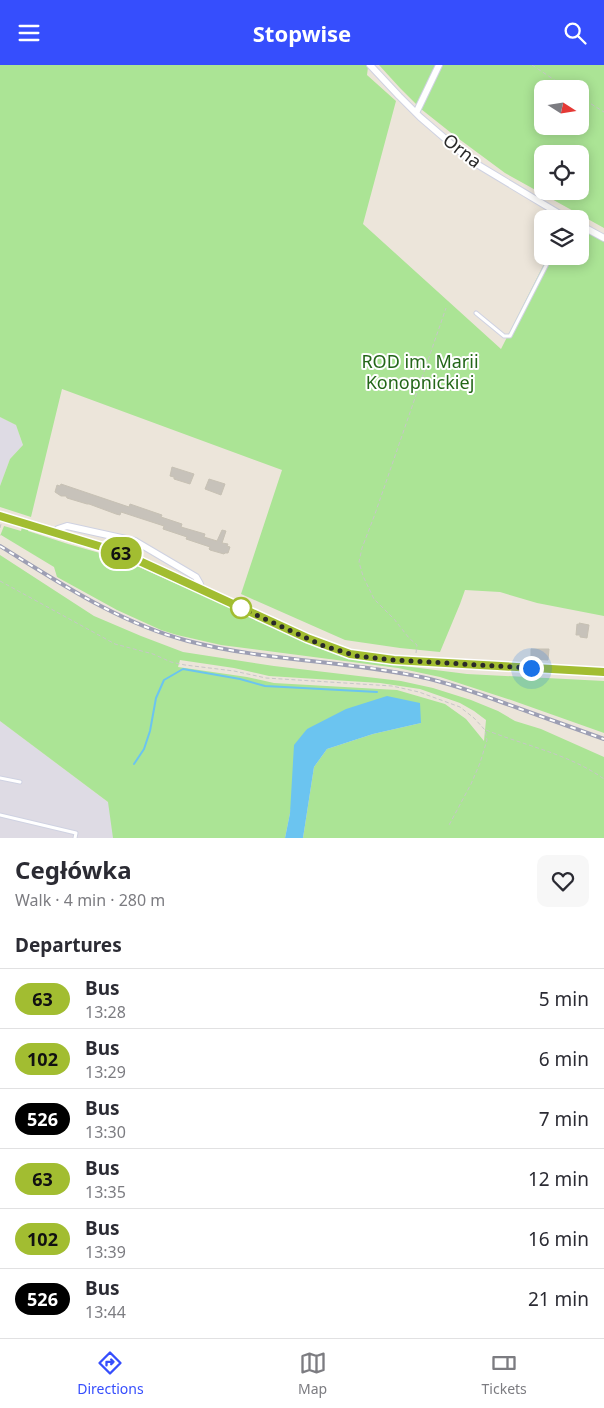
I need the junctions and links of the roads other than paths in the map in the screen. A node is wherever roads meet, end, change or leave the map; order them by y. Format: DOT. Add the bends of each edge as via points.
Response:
graph roads {
  1 [pos="370,65"];
  2 [pos="439,65"];
  3 [pos="416,113"];
  4 [pos="553,210"];
  5 [pos="589,230"];
  6 [pos="604,238"];
  7 [pos="546,265"];
  8 [pos="476,313"];
  9 [pos="0,516"];
  10 [pos="57,533"];
  11 [pos="198,588"];
  12 [pos="604,673"];
  13 [pos="0,778"];
  14 [pos="20,782"];
  15 [pos="0,815"];
  16 [pos="75,838"];
  1 -- 3 [label="street, Orna"];
  2 -- 3 [label="street"];
  3 -- 4 [label="street, Orna" via="470,160"];
  5 -- 6 [label="street"];
  7 -- 8 [label="lane" via="510,336 504,336"];
  9 -- 10 [label="street"];
  10 -- 11 [label="street" via="122,553"];
  10 -- 11 [label="street" via="58,529 68,526 135,541 196,577 200,584"];
  11 -- 12 [label="street" via="307,638 357,656"];
  13 -- 14 [label="lane"];
  15 -- 16 [label="lane" via="76,833"];
}
